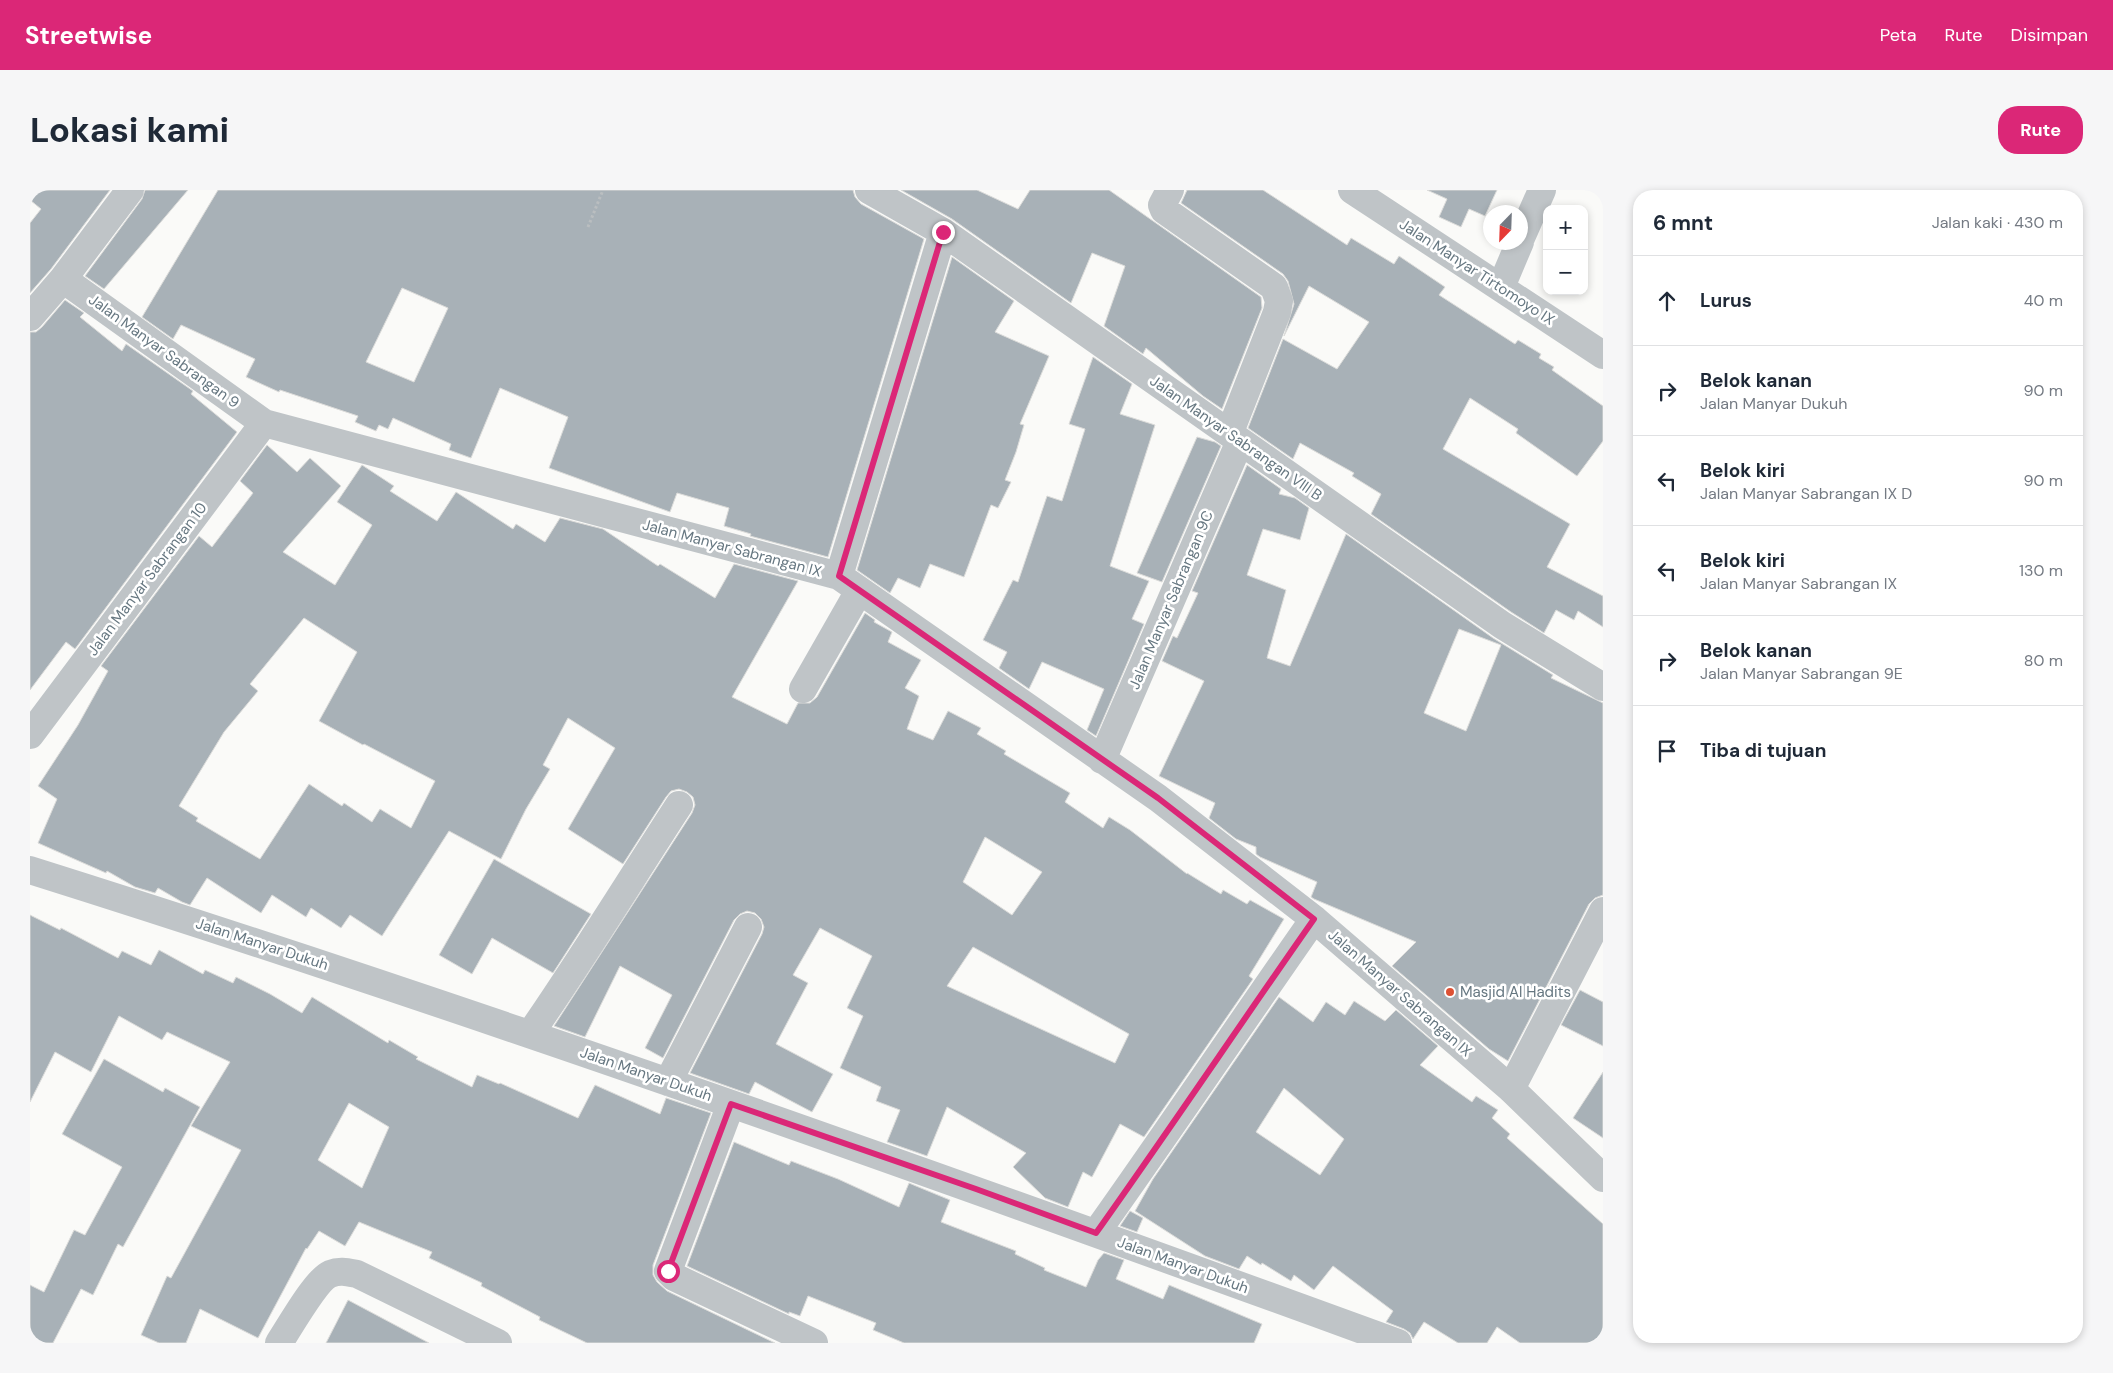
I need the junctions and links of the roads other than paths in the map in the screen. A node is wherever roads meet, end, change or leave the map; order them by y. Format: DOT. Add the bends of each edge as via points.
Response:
graph roads {
  1 [pos="130,190"];
  2 [pos="869,190"];
  3 [pos="1352,190"];
  4 [pos="1542,190"];
  5 [pos="1168,194"];
  6 [pos="1528,223"];
  7 [pos="943,232"];
  8 [pos="1517,250"];
  9 [pos="63,279"];
  10 [pos="1501,287"];
  11 [pos="30,317"];
  12 [pos="1603,355"];
  13 [pos="264,423"];
  14 [pos="1235,436"];
  15 [pos="849,583"];
  16 [pos="1603,687"];
  17 [pos="803,689"];
  18 [pos="30,735"];
  19 [pos="1102,760"];
  20 [pos="679,805"];
  21 [pos="30,870"];
  22 [pos="1603,911"];
  23 [pos="1314,919"];
  24 [pos="748,927"];
  25 [pos="530,1034"];
  26 [pos="668,1082"];
  27 [pos="1511,1089"];
  28 [pos="731,1104"];
  29 [pos="1603,1178"];
  30 [pos="1096,1233"];
  31 [pos="279,1343"];
  32 [pos="498,1343"];
  33 [pos="814,1343"];
  34 [pos="1398,1343"];
  1 -- 9 [label="street"];
  2 -- 7 [label="street, Jalan Manyar Sabrangan VIII B"];
  3 -- 10 [label="street, Jalan Manyar Tirtomoyo IX"];
  4 -- 6 [label="street"];
  5 -- 14 [label="street, Jalan Manyar Sabrangan 9C" via="1162,205 1164,210 1274,287 1279,300"];
  7 -- 14 [label="street, Jalan Manyar Sabrangan VIII B"];
  7 -- 15 [label="street"];
  8 -- 10 [label="street"];
  9 -- 11 [label="street"];
  9 -- 13 [label="street, Jalan Manyar Sabrangan 9"];
  10 -- 12 [label="street, Jalan Manyar Tirtomoyo IX"];
  13 -- 15 [label="street, Jalan Manyar Sabrangan IX"];
  13 -- 18 [label="street, Jalan Manyar Sabrangan 10"];
  14 -- 16 [label="street, Jalan Manyar Sabrangan VIII B" via="1502,625"];
  14 -- 19 [label="street, Jalan Manyar Sabrangan 9C"];
  15 -- 17 [label="street"];
  15 -- 19 [label="street, Jalan Manyar Sabrangan IX"];
  19 -- 23 [label="street, Jalan Manyar Sabrangan IX" via="1158,798"];
  20 -- 25 [label="street"];
  21 -- 25 [label="street, Jalan Manyar Dukuh"];
  22 -- 27 [label="street"];
  23 -- 27 [label="street, Jalan Manyar Sabrangan IX"];
  23 -- 30 [label="street"];
  24 -- 26 [label="street"];
  25 -- 26 [label="street, Jalan Manyar Dukuh"];
  26 -- 28 [label="street, Jalan Manyar Dukuh"];
  27 -- 29 [label="street, Jalan Manyar Sabrangan IX"];
  28 -- 30 [label="street, Jalan Manyar Dukuh"];
  28 -- 33 [label="street" via="668,1271 674,1277"];
  30 -- 34 [label="street, Jalan Manyar Dukuh"];
  31 -- 32 [label="street" via="318,1284 329,1274 342,1270 357,1274"];
}
